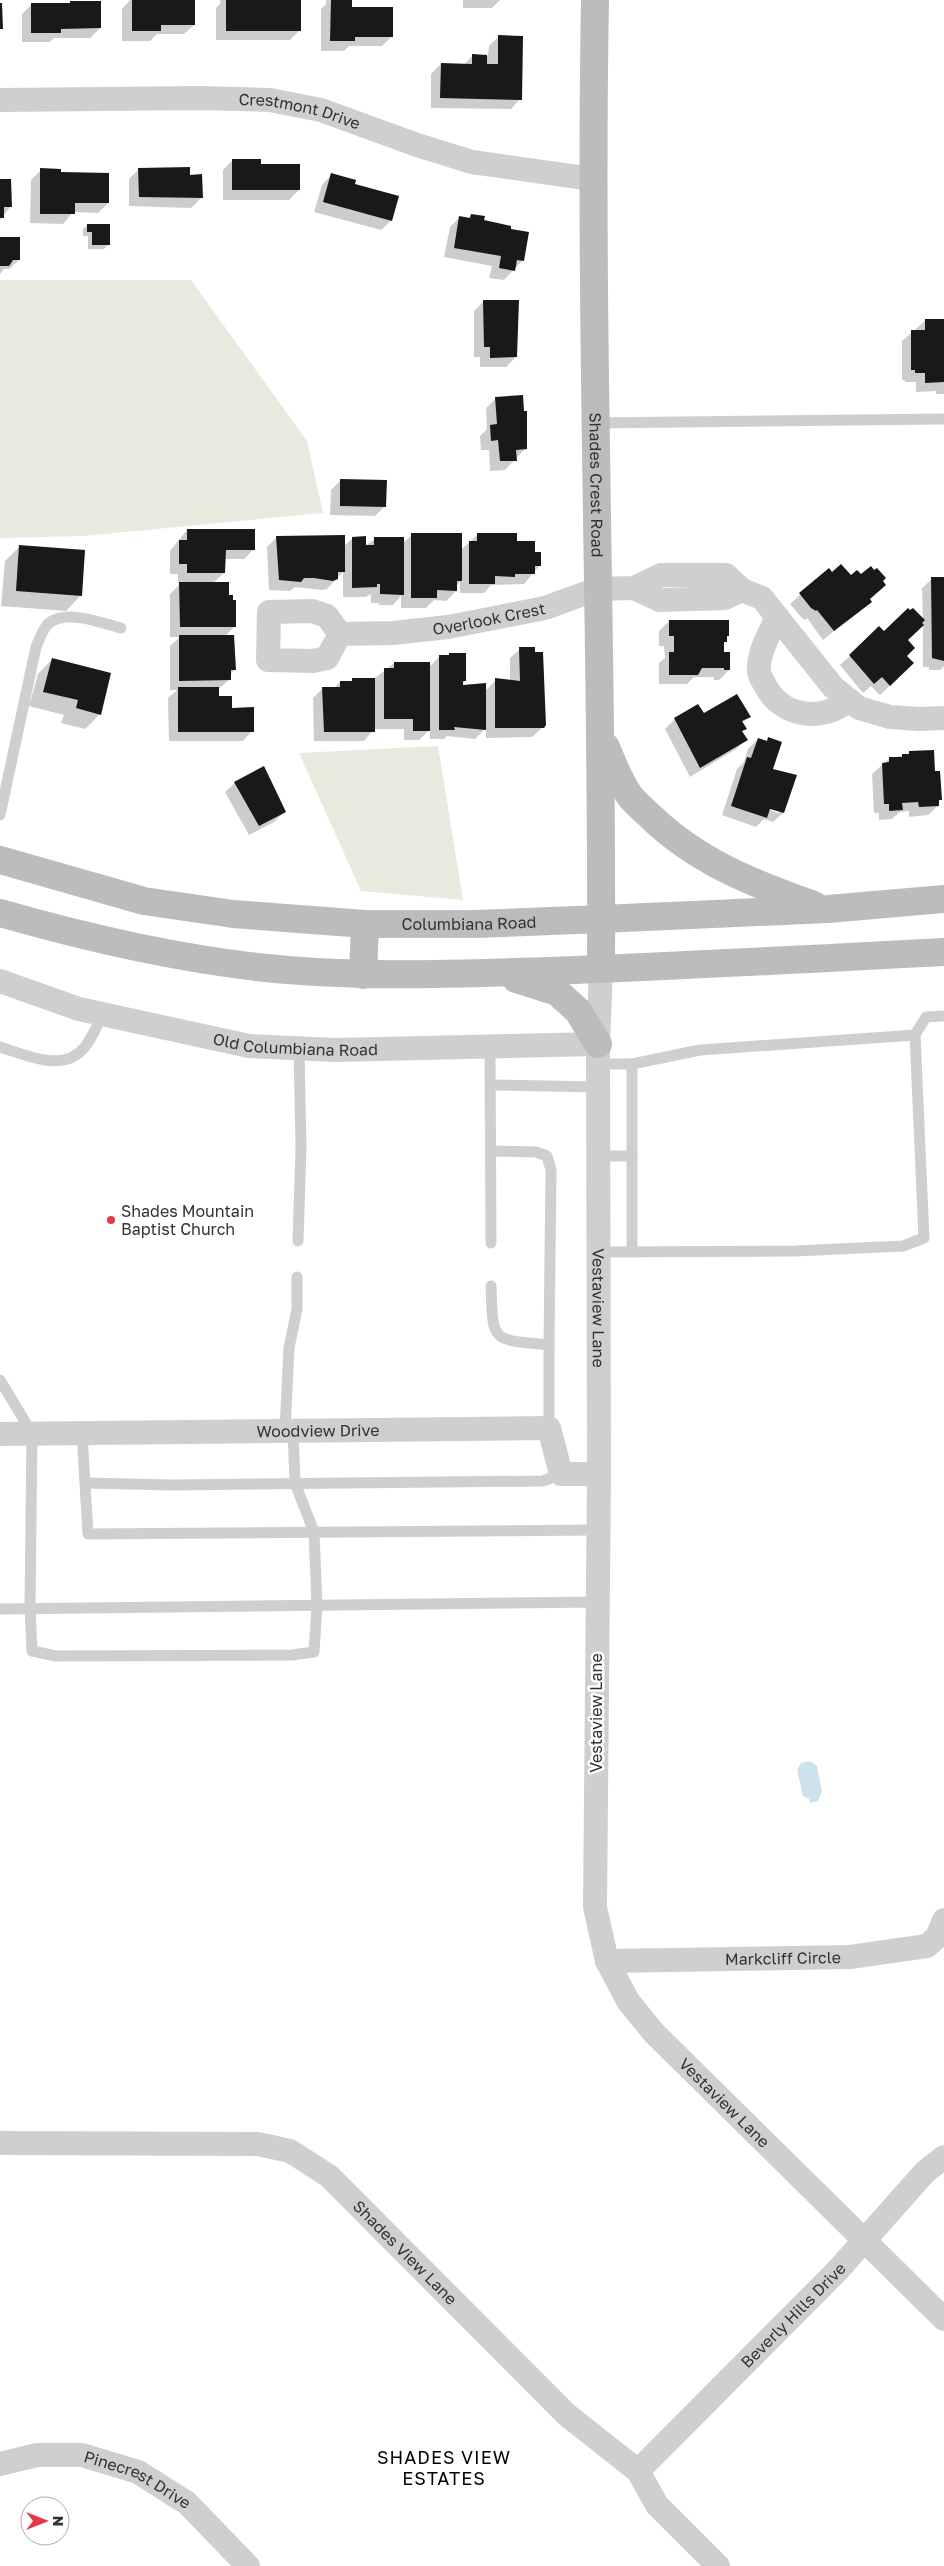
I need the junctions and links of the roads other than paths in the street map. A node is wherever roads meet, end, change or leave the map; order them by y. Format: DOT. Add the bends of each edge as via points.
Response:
graph roads {
  1 [pos="595,0"];
  2 [pos="0,100"];
  3 [pos="592,179"];
  4 [pos="944,419"];
  5 [pos="595,423"];
  6 [pos="597,589"];
  7 [pos="777,617"];
  8 [pos="121,628"];
  9 [pos="340,634"];
  10 [pos="849,700"];
  11 [pos="944,718"];
  12 [pos="601,736"];
  13 [pos="0,816"];
  14 [pos="0,860"];
  15 [pos="944,900"];
  16 [pos="828,909"];
  17 [pos="0,913"];
  18 [pos="601,920"];
  19 [pos="365,924"];
  20 [pos="944,952"];
  21 [pos="601,969"];
  22 [pos="498,972"];
  23 [pos="363,975"];
  24 [pos="0,981"];
  25 [pos="103,1014"];
  26 [pos="944,1016"];
  27 [pos="915,1035"];
  28 [pos="490,1046"];
  29 [pos="0,1048"];
  30 [pos="299,1048"];
  31 [pos="632,1064"];
  32 [pos="598,1065"];
  33 [pos="492,1085"];
  34 [pos="492,1151"];
  35 [pos="598,1156"];
  36 [pos="632,1156"];
  37 [pos="298,1241"];
  38 [pos="491,1243"];
  39 [pos="598,1252"];
  40 [pos="632,1252"];
  41 [pos="297,1277"];
  42 [pos="491,1286"];
  43 [pos="549,1345"];
  44 [pos="0,1380"];
  45 [pos="549,1428"];
  46 [pos="289,1431"];
  47 [pos="32,1433"];
  48 [pos="82,1433"];
  49 [pos="0,1434"];
  50 [pos="599,1474"];
  51 [pos="552,1477"];
  52 [pos="86,1483"];
  53 [pos="294,1483"];
  54 [pos="598,1530"];
  55 [pos="314,1532"];
  56 [pos="597,1602"];
  57 [pos="317,1605"];
  58 [pos="30,1608"];
  59 [pos="0,1609"];
  60 [pos="944,1920"];
  61 [pos="606,1961"];
  62 [pos="0,2143"];
  63 [pos="944,2156"];
  64 [pos="864,2240"];
  65 [pos="944,2319"];
  66 [pos="0,2464"];
  67 [pos="638,2471"];
  68 [pos="248,2566"];
  69 [pos="718,2566"];
  1 -- 3 [label="main road, Shades Crest Road"];
  2 -- 3 [label="street, Crestmont Drive" via="270,100 321,110 472,162"];
  3 -- 5 [label="main road, Shades Crest Road"];
  4 -- 5 [label="lane"];
  5 -- 6 [label="main road, Shades Crest Road"];
  6 -- 7 [label="street, Overlook Crest" via="634,588 661,575 726,575 742,590 762,598"];
  6 -- 9 [label="street, Overlook Crest" via="544,608 448,627"];
  6 -- 12 [label="main road, Shades Crest Road"];
  7 -- 10 [label="street, Overlook Crest" via="833,687"];
  7 -- 10 [label="street" via="761,653 758,672 769,692 785,707 804,715 822,714 840,708"];
  8 -- 13 [label="lane" via="74,617 63,617 49,624 36,647"];
  10 -- 11 [label="street, Overlook Crest" via="859,708 890,717"];
  12 -- 16 [label="main road" via="618,778 630,797 695,854 731,873"];
  12 -- 18 [label="main road, Shades Crest Road"];
  14 -- 19 [label="main road, Columbiana Road" via="144,901 233,914"];
  15 -- 16 [label="main road, Columbiana Road"];
  16 -- 18 [label="main road, Columbiana Road"];
  17 -- 23 [label="main road" via="124,945 203,960"];
  18 -- 19 [label="main road, Columbiana Road"];
  18 -- 21 [label="main road, Shades Crest Road"];
  19 -- 23 [label="main road"];
  20 -- 21 [label="main road"];
  21 -- 22 [label="main road"];
  21 -- 32 [label="street, Vestaview Lane"];
  22 -- 23 [label="main road"];
  22 -- 32 [label="main road" via="557,992 578,1011"];
  24 -- 25 [label="street, Old Columbiana Road" via="79,1009"];
  25 -- 29 [label="lane" via="84,1049 66,1061 44,1060"];
  25 -- 30 [label="street, Old Columbiana Road" via="249,1046"];
  26 -- 27 [label="lane" via="926,1016"];
  27 -- 31 [label="lane" via="700,1050"];
  27 -- 40 [label="lane" via="924,1238 903,1246"];
  28 -- 30 [label="street, Old Columbiana Road"];
  28 -- 32 [label="street, Old Columbiana Road"];
  28 -- 33 [label="lane"];
  30 -- 37 [label="lane" via="301,1147"];
  31 -- 32 [label="lane"];
  31 -- 36 [label="lane"];
  32 -- 33 [label="lane"];
  32 -- 35 [label="street, Vestaview Lane"];
  33 -- 34 [label="lane"];
  34 -- 38 [label="lane"];
  34 -- 43 [label="lane" via="536,1152 547,1156 551,1170"];
  35 -- 36 [label="lane"];
  35 -- 39 [label="street, Vestaview Lane"];
  36 -- 40 [label="lane"];
  39 -- 40 [label="lane"];
  39 -- 50 [label="street, Vestaview Lane"];
  41 -- 46 [label="lane" via="297,1309 289,1348"];
  42 -- 43 [label="lane" via="492,1328 498,1336"];
  43 -- 45 [label="lane"];
  44 -- 47 [label="lane"];
  45 -- 46 [label="street, Woodview Drive"];
  45 -- 51 [label="street"];
  46 -- 48 [label="street, Woodview Drive"];
  46 -- 53 [label="lane"];
  47 -- 48 [label="street, Woodview Drive"];
  47 -- 49 [label="street, Woodview Drive"];
  47 -- 58 [label="lane"];
  48 -- 52 [label="lane"];
  50 -- 51 [label="street"];
  50 -- 54 [label="street, Vestaview Lane"];
  51 -- 53 [label="lane"];
  52 -- 53 [label="lane"];
  52 -- 55 [label="lane" via="88,1534"];
  53 -- 55 [label="lane"];
  54 -- 55 [label="lane"];
  54 -- 56 [label="street, Vestaview Lane"];
  55 -- 57 [label="lane"];
  56 -- 57 [label="lane"];
  56 -- 61 [label="street, Vestaview Lane" via="595,1907"];
  57 -- 58 [label="lane"];
  57 -- 58 [label="lane" via="314,1652 292,1655 56,1656 32,1651"];
  58 -- 59 [label="lane"];
  60 -- 61 [label="street, Markcliff Circle" via="937,1937 927,1946 850,1957"];
  61 -- 64 [label="street, Vestaview Lane" via="628,2001 654,2032"];
  62 -- 67 [label="street, Shades View Lane" via="258,2144 290,2151 329,2176 567,2415"];
  63 -- 64 [label="street, Beverly Hills Drive" via="925,2172"];
  64 -- 65 [label="street, Vestaview Lane"];
  64 -- 67 [label="street, Beverly Hills Drive"];
  66 -- 68 [label="street, Pinecrest Drive" via="37,2455 82,2455 138,2472 187,2502"];
  67 -- 69 [label="street, Shades View Lane" via="657,2505"];
}
